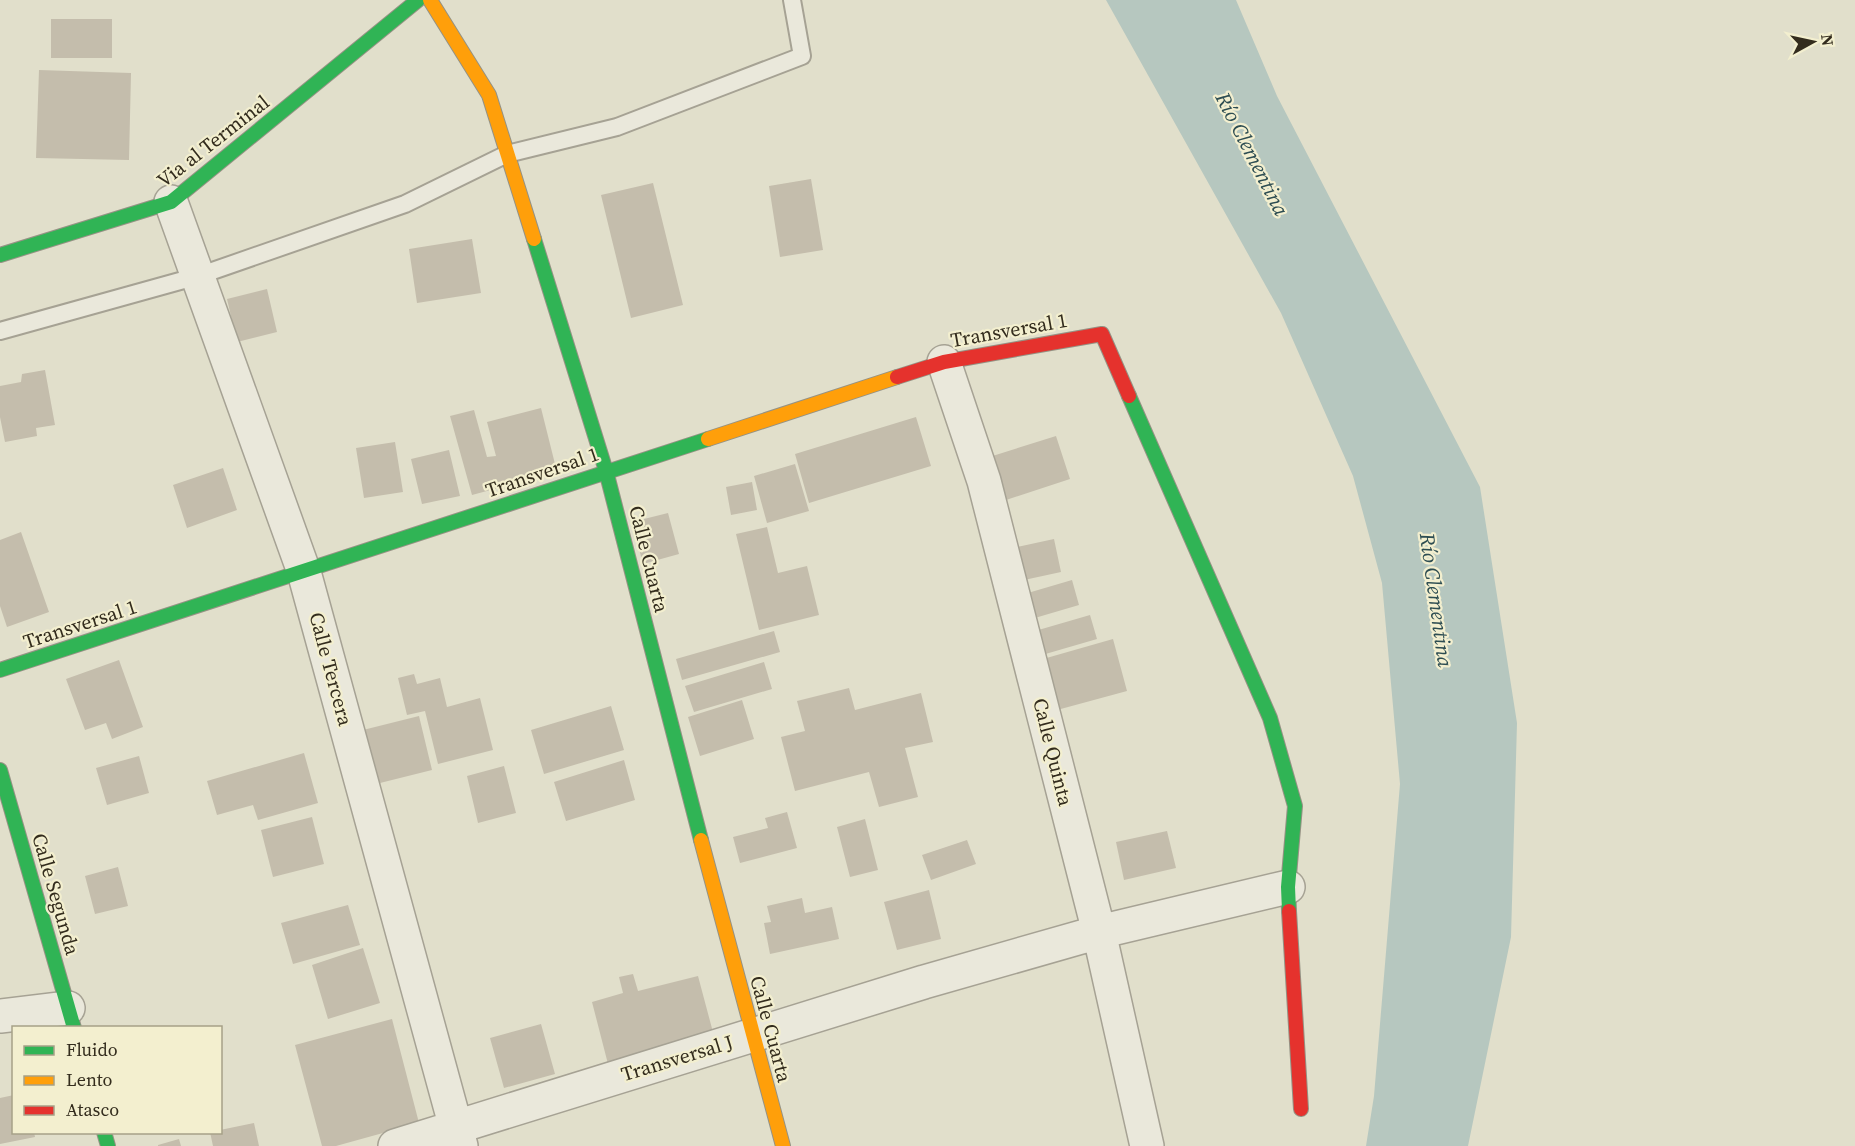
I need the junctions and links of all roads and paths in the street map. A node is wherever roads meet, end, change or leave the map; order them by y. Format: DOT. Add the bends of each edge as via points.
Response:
graph roads {
  1 [pos="418,0"];
  2 [pos="430,0"];
  3 [pos="792,0"];
  4 [pos="507,154"];
  5 [pos="171,202"];
  6 [pos="0,255"];
  7 [pos="198,276"];
  8 [pos="0,331"];
  9 [pos="944,362"];
  10 [pos="606,471"];
  11 [pos="304,572"];
  12 [pos="0,670"];
  13 [pos="0,771"];
  14 [pos="1288,887"];
  15 [pos="1099,932"];
  16 [pos="0,1016"];
  17 [pos="71,1018"];
  18 [pos="752,1035"];
  19 [pos="1301,1109"];
  20 [pos="458,1136"];
  21 [pos="395,1146"];
  22 [pos="783,1146"];
  23 [pos="1147,1146"];
  1 -- 5 [label="main road, Via al Terminal"];
  2 -- 4 [label="main road, Calle Cuarta" via="489,95"];
  3 -- 4 [label="lane" via="802,56 617,128"];
  4 -- 7 [label="lane" via="405,204"];
  4 -- 10 [label="main road, Calle Cuarta"];
  5 -- 6 [label="main road, Via al Terminal"];
  5 -- 7 [label="street, Calle Tercera"];
  7 -- 8 [label="lane"];
  7 -- 11 [label="street, Calle Tercera"];
  9 -- 10 [label="main road, Transversal 1"];
  9 -- 14 [label="main road, Transversal 1" via="1102,334 1270,718 1295,806"];
  9 -- 15 [label="street, Calle Quinta" via="984,482"];
  10 -- 11 [label="main road, Transversal 1"];
  10 -- 18 [label="main road, Calle Cuarta"];
  11 -- 12 [label="main road, Transversal 1"];
  11 -- 20 [label="street, Calle Tercera"];
  13 -- 17 [label="main road, Calle Segunda"];
  14 -- 15 [label="street, Transversal J"];
  14 -- 19 [label="main road"];
  15 -- 18 [label="street, Transversal J"];
  15 -- 23 [label="street, Calle Quinta"];
  16 -- 17 [label="street"];
  18 -- 20 [label="street, Transversal J"];
  18 -- 22 [label="main road, Calle Cuarta"];
  20 -- 21 [label="street, Transversal J"];
}
